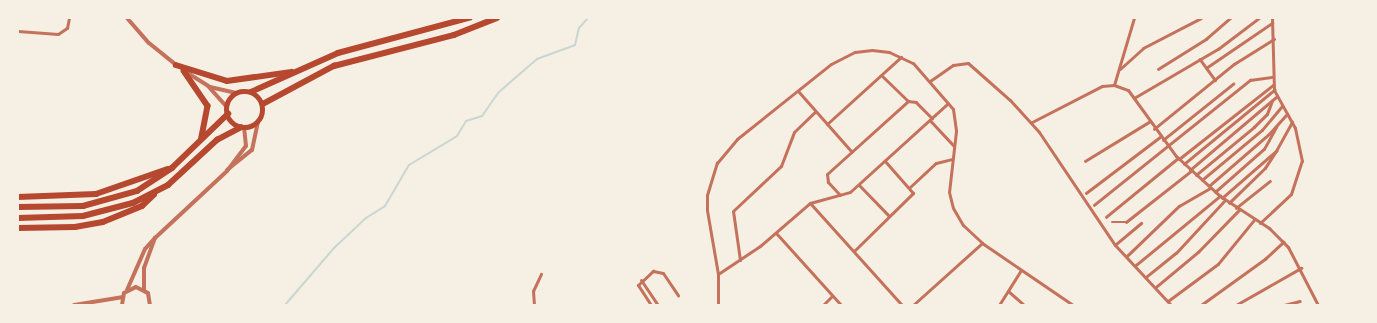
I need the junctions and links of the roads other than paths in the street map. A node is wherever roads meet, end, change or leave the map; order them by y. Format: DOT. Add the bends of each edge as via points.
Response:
graph roads {
  1 [pos="69,18"];
  2 [pos="127,18"];
  3 [pos="470,18"];
  4 [pos="497,18"];
  5 [pos="1134,18"];
  6 [pos="1201,18"];
  7 [pos="1230,18"];
  8 [pos="1259,18"];
  9 [pos="1272,18"];
  10 [pos="1272,23"];
  11 [pos="18,31"];
  12 [pos="1274,39"];
  13 [pos="901,56"];
  14 [pos="1200,59"];
  15 [pos="176,65"];
  16 [pos="1206,68"];
  17 [pos="1120,69"];
  18 [pos="1158,69"];
  19 [pos="299,70"];
  20 [pos="184,71"];
  21 [pos="882,76"];
  22 [pos="1272,77"];
  23 [pos="1215,80"];
  24 [pos="930,81"];
  25 [pos="1233,84"];
  26 [pos="1114,85"];
  27 [pos="1273,85"];
  28 [pos="208,86"];
  29 [pos="1274,90"];
  30 [pos="798,91"];
  31 [pos="250,92"];
  32 [pos="237,93"];
  33 [pos="1276,97"];
  34 [pos="1134,98"];
  35 [pos="908,101"];
  36 [pos="1272,101"];
  37 [pos="948,103"];
  38 [pos="262,104"];
  39 [pos="1282,106"];
  40 [pos="227,107"];
  41 [pos="815,112"];
  42 [pos="228,114"];
  43 [pos="1286,114"];
  44 [pos="931,119"];
  45 [pos="258,122"];
  46 [pos="1032,122"];
  47 [pos="1149,122"];
  48 [pos="1292,122"];
  49 [pos="827,124"];
  50 [pos="1276,126"];
  51 [pos="243,127"];
  52 [pos="1154,129"];
  53 [pos="1160,137"];
  54 [pos="201,140"];
  55 [pos="1163,140"];
  56 [pos="954,146"];
  57 [pos="1169,148"];
  58 [pos="1276,151"];
  59 [pos="852,152"];
  60 [pos="1179,158"];
  61 [pos="952,159"];
  62 [pos="885,161"];
  63 [pos="1085,161"];
  64 [pos="1184,164"];
  65 [pos="172,168"];
  66 [pos="1191,170"];
  67 [pos="227,171"];
  68 [pos="1196,175"];
  69 [pos="1202,180"];
  70 [pos="1270,181"];
  71 [pos="859,185"];
  72 [pos="910,187"];
  73 [pos="1209,187"];
  74 [pos="156,192"];
  75 [pos="1215,192"];
  76 [pos="1086,193"];
  77 [pos="840,195"];
  78 [pos="18,197"];
  79 [pos="1222,198"];
  80 [pos="810,203"];
  81 [pos="1229,203"];
  82 [pos="1094,205"];
  83 [pos="18,207"];
  84 [pos="1237,209"];
  85 [pos="889,216"];
  86 [pos="1106,217"];
  87 [pos="18,218"];
  88 [pos="1254,220"];
  89 [pos="1112,222"];
  90 [pos="1141,223"];
  91 [pos="1260,223"];
  92 [pos="18,228"];
  93 [pos="776,233"];
  94 [pos="155,238"];
  95 [pos="1283,241"];
  96 [pos="982,243"];
  97 [pos="1114,244"];
  98 [pos="854,251"];
  99 [pos="1127,256"];
  100 [pos="740,260"];
  101 [pos="1136,266"];
  102 [pos="1301,268"];
  103 [pos="1021,270"];
  104 [pos="541,274"];
  105 [pos="718,274"];
  106 [pos="1146,277"];
  107 [pos="641,280"];
  108 [pos="1156,287"];
  109 [pos="128,290"];
  110 [pos="144,290"];
  111 [pos="1008,291"];
  112 [pos="678,295"];
  113 [pos="832,296"];
  114 [pos="123,297"];
  115 [pos="1168,301"];
  116 [pos="1300,301"];
  117 [pos="74,305"];
  118 [pos="122,305"];
  119 [pos="150,305"];
  120 [pos="534,305"];
  121 [pos="651,305"];
  122 [pos="658,305"];
  123 [pos="718,305"];
  124 [pos="823,305"];
  125 [pos="841,305"];
  126 [pos="902,305"];
  127 [pos="913,305"];
  128 [pos="999,305"];
  129 [pos="1024,305"];
  130 [pos="1073,305"];
  131 [pos="1171,305"];
  132 [pos="1201,305"];
  133 [pos="1236,305"];
  134 [pos="1284,305"];
  135 [pos="1318,305"];
  1 -- 11 [label="street" via="67,28 58,34"];
  2 -- 15 [label="street"];
  3 -- 19 [label="highway" via="350,50"];
  4 -- 38 [label="highway" via="454,34 334,66"];
  5 -- 17 [label="street"];
  6 -- 17 [label="street" via="1144,48"];
  7 -- 18 [label="street" via="1206,39"];
  8 -- 14 [label="street"];
  9 -- 10 [label="street"];
  10 -- 12 [label="street"];
  10 -- 16 [label="street"];
  12 -- 22 [label="street"];
  12 -- 23 [label="street"];
  13 -- 21 [label="street"];
  13 -- 24 [label="street"];
  13 -- 30 [label="street" via="880,50 855,52 831,64"];
  14 -- 16 [label="street"];
  14 -- 34 [label="street"];
  15 -- 19 [label="highway" via="228,81"];
  15 -- 20 [label="street"];
  16 -- 23 [label="street"];
  17 -- 26 [label="street"];
  19 -- 31 [label="highway"];
  20 -- 28 [label="street"];
  20 -- 54 [label="highway" via="208,106"];
  21 -- 35 [label="street"];
  21 -- 49 [label="street"];
  22 -- 27 [label="street"];
  22 -- 57 [label="street" via="1250,80"];
  23 -- 52 [label="street"];
  24 -- 37 [label="street"];
  24 -- 46 [label="street" via="952,65 968,63"];
  25 -- 55 [label="street"];
  26 -- 34 [label="street" via="1122,87"];
  26 -- 46 [label="street" via="1097,88 1058,112"];
  27 -- 29 [label="street"];
  27 -- 60 [label="street"];
  28 -- 32 [label="street"];
  28 -- 40 [label="street"];
  29 -- 33 [label="street"];
  29 -- 64 [label="street"];
  30 -- 41 [label="street"];
  30 -- 105 [label="street" via="737,139 714,169 707,210"];
  31 -- 32 [label="highway"];
  31 -- 38 [label="highway"];
  32 -- 40 [label="highway"];
  33 -- 36 [label="street"];
  33 -- 39 [label="street"];
  34 -- 47 [label="street"];
  35 -- 44 [label="street" via="916,102"];
  35 -- 59 [label="street"];
  36 -- 66 [label="street"];
  36 -- 68 [label="street" via="1267,114 1254,127"];
  37 -- 44 [label="street"];
  37 -- 56 [label="street" via="956,119"];
  38 -- 45 [label="highway"];
  39 -- 43 [label="street"];
  39 -- 69 [label="street" via="1262,130"];
  40 -- 42 [label="highway"];
  41 -- 49 [label="street"];
  41 -- 100 [label="street" via="794,132 781,166 733,211"];
  42 -- 51 [label="highway"];
  42 -- 54 [label="highway"];
  43 -- 48 [label="street"];
  43 -- 50 [label="street"];
  44 -- 56 [label="street"];
  44 -- 62 [label="street"];
  45 -- 51 [label="highway"];
  45 -- 67 [label="street" via="252,150"];
  46 -- 97 [label="street"];
  47 -- 52 [label="street"];
  47 -- 63 [label="street"];
  48 -- 58 [label="street"];
  48 -- 91 [label="street" via="1302,153 1298,182 1286,202"];
  49 -- 59 [label="street"];
  50 -- 73 [label="street"];
  50 -- 75 [label="street" via="1264,149"];
  51 -- 67 [label="street" via="246,146"];
  51 -- 74 [label="highway" via="223,136 188,169"];
  52 -- 53 [label="street"];
  53 -- 55 [label="street"];
  53 -- 76 [label="street"];
  54 -- 65 [label="highway"];
  55 -- 57 [label="street"];
  56 -- 61 [label="street"];
  57 -- 60 [label="street"];
  57 -- 82 [label="street"];
  58 -- 79 [label="street"];
  58 -- 81 [label="street" via="1265,168"];
  59 -- 77 [label="street" via="827,176"];
  60 -- 64 [label="street"];
  60 -- 86 [label="street"];
  61 -- 72 [label="street" via="936,163"];
  61 -- 96 [label="street" via="948,182 953,208"];
  62 -- 71 [label="street"];
  62 -- 72 [label="street"];
  64 -- 66 [label="street"];
  65 -- 78 [label="highway" via="96,194"];
  65 -- 83 [label="highway" via="143,188 111,201 83,206"];
  66 -- 68 [label="street"];
  66 -- 89 [label="street" via="1126,222"];
  67 -- 94 [label="street"];
  68 -- 69 [label="street"];
  69 -- 73 [label="street"];
  70 -- 84 [label="street"];
  71 -- 77 [label="street"];
  71 -- 85 [label="street"];
  72 -- 85 [label="street" via="913,194"];
  73 -- 75 [label="street"];
  73 -- 99 [label="street" via="1179,206"];
  74 -- 87 [label="highway" via="96,214"];
  74 -- 92 [label="highway" via="142,206 103,222 75,227"];
  75 -- 79 [label="street"];
  77 -- 80 [label="street"];
  79 -- 81 [label="street"];
  79 -- 101 [label="street"];
  79 -- 106 [label="street" via="1176,253"];
  80 -- 93 [label="street"];
  80 -- 98 [label="street"];
  81 -- 84 [label="street"];
  84 -- 88 [label="street"];
  84 -- 108 [label="street" via="1198,252"];
  85 -- 98 [label="street"];
  88 -- 91 [label="street"];
  88 -- 115 [label="street" via="1218,264"];
  90 -- 97 [label="street"];
  91 -- 95 [label="street"];
  93 -- 100 [label="street"];
  93 -- 113 [label="street"];
  94 -- 109 [label="street" via="145,249"];
  94 -- 110 [label="street" via="144,268"];
  95 -- 102 [label="street"];
  95 -- 132 [label="street" via="1265,259"];
  96 -- 103 [label="street"];
  96 -- 127 [label="street"];
  97 -- 99 [label="street"];
  98 -- 126 [label="street"];
  99 -- 101 [label="street"];
  100 -- 105 [label="street"];
  101 -- 106 [label="street"];
  102 -- 133 [label="street"];
  102 -- 135 [label="street"];
  103 -- 111 [label="street"];
  103 -- 130 [label="street"];
  104 -- 120 [label="street" via="533,291"];
  105 -- 123 [label="street"];
  106 -- 108 [label="street"];
  107 -- 112 [label="street" via="660,271"];
  107 -- 121 [label="street" via="638,285"];
  107 -- 122 [label="street"];
  108 -- 115 [label="street"];
  109 -- 110 [label="street"];
  109 -- 114 [label="street"];
  110 -- 119 [label="street"];
  111 -- 128 [label="street"];
  111 -- 129 [label="street"];
  113 -- 124 [label="street"];
  113 -- 125 [label="street"];
  114 -- 117 [label="street"];
  114 -- 118 [label="street"];
  115 -- 131 [label="street"];
  116 -- 134 [label="street"];
}
